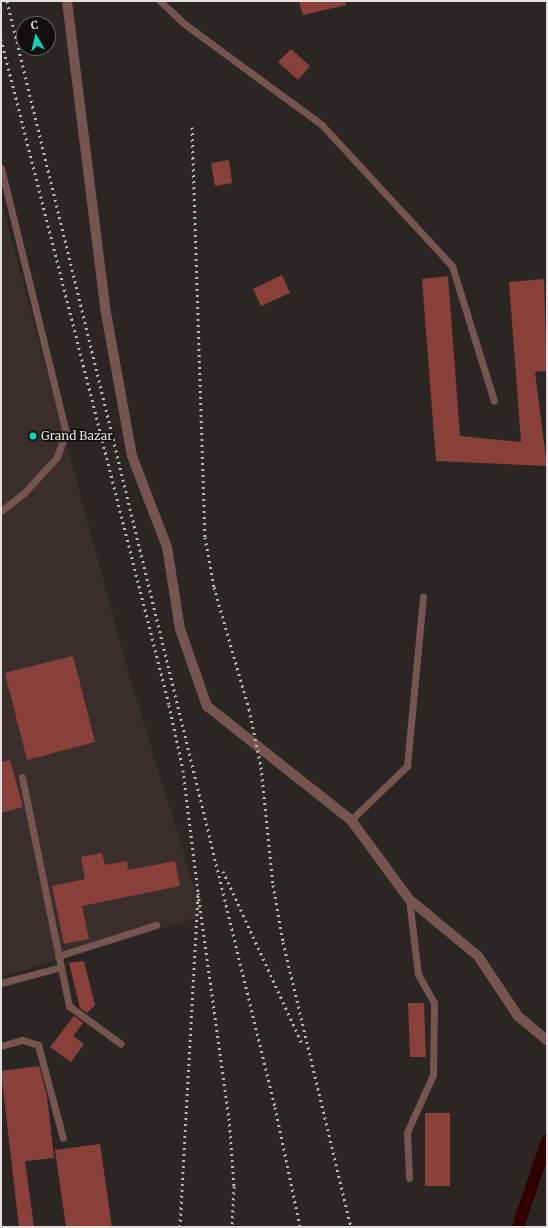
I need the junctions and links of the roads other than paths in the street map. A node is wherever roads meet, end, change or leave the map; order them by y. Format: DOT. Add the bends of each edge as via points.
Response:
graph roads {
  1 [pos="67,1"];
  2 [pos="160,1"];
  3 [pos="1,168"];
  4 [pos="494,401"];
  5 [pos="1,511"];
  6 [pos="423,597"];
  7 [pos="22,777"];
  8 [pos="351,820"];
  9 [pos="408,899"];
  10 [pos="156,925"];
  11 [pos="58,956"];
  12 [pos="61,967"];
  13 [pos="1,983"];
  14 [pos="547,1040"];
  15 [pos="122,1044"];
  16 [pos="1,1046"];
  17 [pos="64,1138"];
  18 [pos="409,1178"];
  1 -- 8 [label="street" via="108,321 132,456 168,547 180,629 207,706"];
  2 -- 4 [label="lane" via="186,25 322,125 452,266"];
  3 -- 5 [label="lane" via="66,432 57,457 24,493"];
  6 -- 8 [label="lane" via="407,766"];
  7 -- 11 [label="lane"];
  8 -- 9 [label="street"];
  9 -- 14 [label="street" via="478,956 518,1016"];
  9 -- 18 [label="lane" via="418,974 434,1004 433,1075 406,1132"];
  10 -- 11 [label="lane"];
  11 -- 12 [label="lane"];
  12 -- 13 [label="lane"];
  12 -- 15 [label="lane" via="72,1011"];
  16 -- 17 [label="lane" via="22,1040 38,1045"];
}
